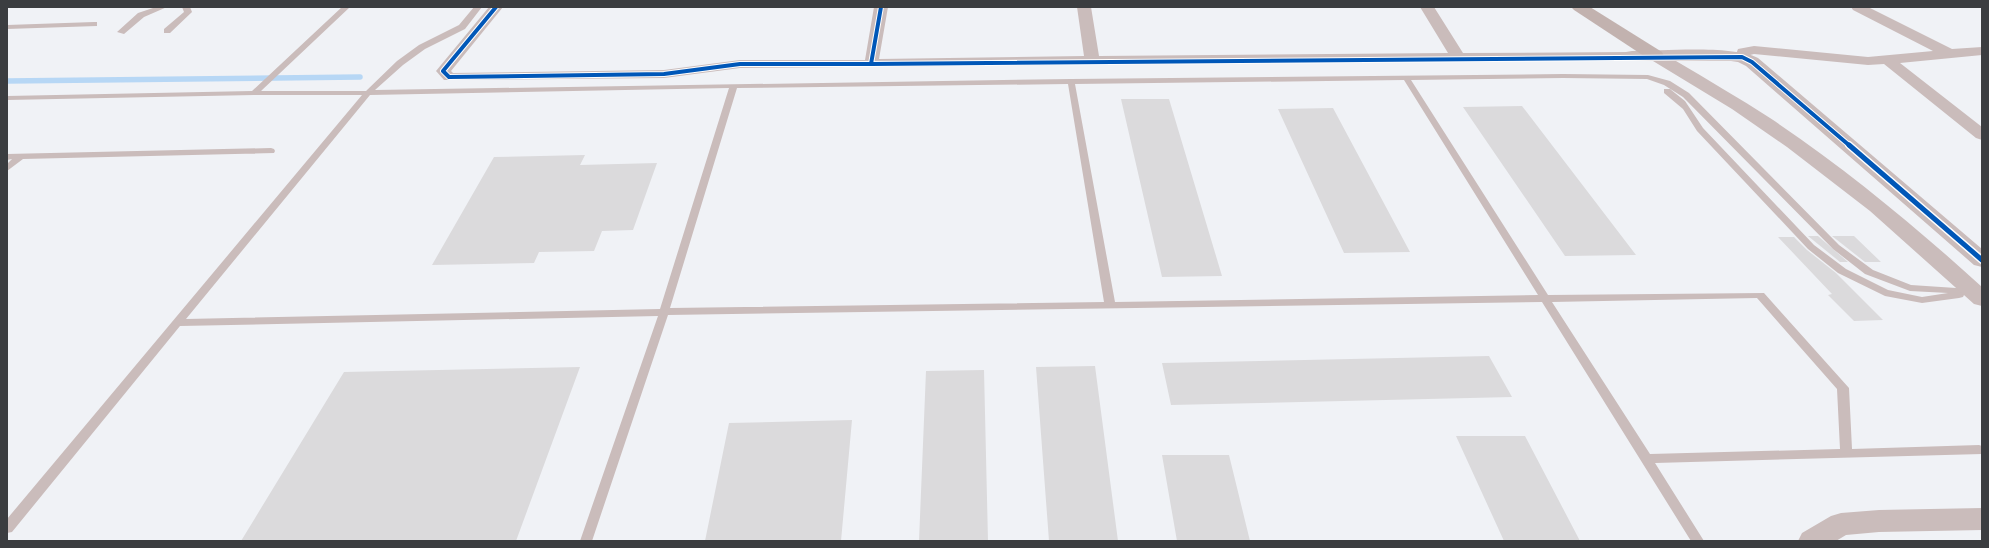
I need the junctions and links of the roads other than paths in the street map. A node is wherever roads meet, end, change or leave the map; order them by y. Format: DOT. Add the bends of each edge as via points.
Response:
graph roads {
  1 [pos="163,7"];
  2 [pos="186,7"];
  3 [pos="346,7"];
  4 [pos="478,7"];
  5 [pos="496,7"];
  6 [pos="881,7"];
  7 [pos="1084,7"];
  8 [pos="1427,7"];
  9 [pos="1579,7"];
  10 [pos="1858,7"];
  11 [pos="94,24"];
  12 [pos="7,27"];
  13 [pos="167,31"];
  14 [pos="121,32"];
  15 [pos="1982,52"];
  16 [pos="1950,54"];
  17 [pos="1632,56"];
  18 [pos="1656,56"];
  19 [pos="1458,57"];
  20 [pos="1742,57"];
  21 [pos="1092,60"];
  22 [pos="1888,60"];
  23 [pos="870,64"];
  24 [pos="1623,77"];
  25 [pos="1406,78"];
  26 [pos="1071,82"];
  27 [pos="734,86"];
  28 [pos="254,93"];
  29 [pos="368,93"];
  30 [pos="7,98"];
  31 [pos="1982,135"];
  32 [pos="271,151"];
  33 [pos="7,157"];
  34 [pos="20,157"];
  35 [pos="7,168"];
  36 [pos="1982,260"];
  37 [pos="1979,296"];
  38 [pos="1546,299"];
  39 [pos="1110,305"];
  40 [pos="664,312"];
  41 [pos="178,322"];
  42 [pos="1979,450"];
  43 [pos="1846,453"];
  44 [pos="1646,459"];
  45 [pos="1982,518"];
  46 [pos="7,528"];
  47 [pos="586,541"];
  48 [pos="1698,541"];
  49 [pos="1812,541"];
  1 -- 14 [label="lane" via="141,15"];
  2 -- 13 [label="lane" via="188,12"];
  3 -- 28 [label="lane"];
  4 -- 29 [label="lane" via="462,27 422,47 400,62"];
  5 -- 23 [label="street" via="443,70 449,77 664,74 740,64"];
  6 -- 23 [label="street"];
  7 -- 21 [label="street"];
  8 -- 19 [label="street"];
  9 -- 18 [label="main road"];
  10 -- 16 [label="street"];
  11 -- 12 [label="lane"];
  15 -- 16 [label="street"];
  16 -- 22 [label="street"];
  17 -- 18 [label="street"];
  17 -- 19 [label="street"];
  18 -- 20 [label="street"];
  18 -- 37 [label="street" via="1763,121 1812,156 1879,209"];
  19 -- 21 [label="street"];
  20 -- 22 [label="street" via="1743,52 1754,50 1844,59"];
  20 -- 36 [label="street" via="1752,62"];
  21 -- 23 [label="street"];
  22 -- 31 [label="street"];
  24 -- 25 [label="lane"];
  24 -- 37 [label="lane" via="1648,77 1667,83 1686,95 1836,247 1869,272 1910,288 1929,288"];
  24 -- 37 [label="lane" via="1663,88 1677,97 1688,108 1700,129 1811,247 1842,271 1885,293 1922,300"];
  25 -- 26 [label="lane"];
  25 -- 38 [label="lane"];
  26 -- 27 [label="lane"];
  26 -- 39 [label="lane"];
  27 -- 29 [label="lane"];
  27 -- 40 [label="lane"];
  28 -- 29 [label="lane"];
  28 -- 30 [label="lane"];
  29 -- 41 [label="lane"];
  32 -- 34 [label="lane"];
  33 -- 34 [label="lane"];
  34 -- 35 [label="lane"];
  38 -- 39 [label="lane"];
  38 -- 43 [label="lane" via="1760,295 1842,388"];
  38 -- 44 [label="lane"];
  39 -- 40 [label="lane"];
  40 -- 41 [label="lane"];
  40 -- 47 [label="lane"];
  41 -- 46 [label="lane"];
  42 -- 43 [label="lane"];
  43 -- 44 [label="lane"];
  44 -- 48 [label="lane"];
  45 -- 49 [label="street" via="1841,524"];
}
